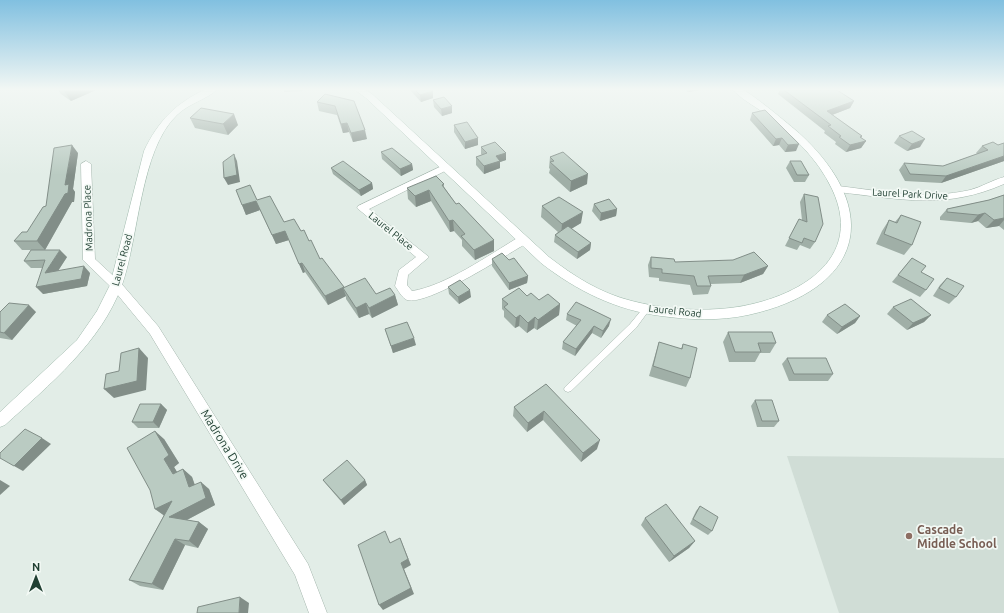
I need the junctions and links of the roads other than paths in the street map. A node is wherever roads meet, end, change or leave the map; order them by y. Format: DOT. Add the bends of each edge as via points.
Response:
graph roads {
  1 [pos="168,118"];
  2 [pos="391,118"];
  3 [pos="774,118"];
  4 [pos="86,164"];
  5 [pos="444,168"];
  6 [pos="1004,180"];
  7 [pos="838,190"];
  8 [pos="523,240"];
  9 [pos="116,285"];
  10 [pos="646,309"];
  11 [pos="568,389"];
  12 [pos="0,421"];
  13 [pos="318,613"];
  1 -- 9 [label="street, Laurel Road" via="156,135 149,152"];
  2 -- 5 [label="street, Laurel Road"];
  3 -- 7 [label="street, Laurel Road" via="804,140"];
  4 -- 9 [label="street, Madrona Place" via="89,260"];
  5 -- 8 [label="street, Laurel Road"];
  5 -- 8 [label="street, Laurel Place" via="362,208 423,257 403,273 401,286 408,296 416,297 452,280"];
  6 -- 7 [label="street, Laurel Park Drive" via="969,194 950,197"];
  7 -- 10 [label="street, Laurel Road" via="845,211 847,229 844,247 836,263 813,283 782,302 750,310 702,315"];
  8 -- 10 [label="street, Laurel Road" via="551,266 582,286 608,298"];
  9 -- 12 [label="street, Laurel Road" via="102,314 81,344"];
  9 -- 13 [label="street, Madrona Drive" via="154,330 298,563"];
  10 -- 11 [label="lane" via="633,326"];
}
